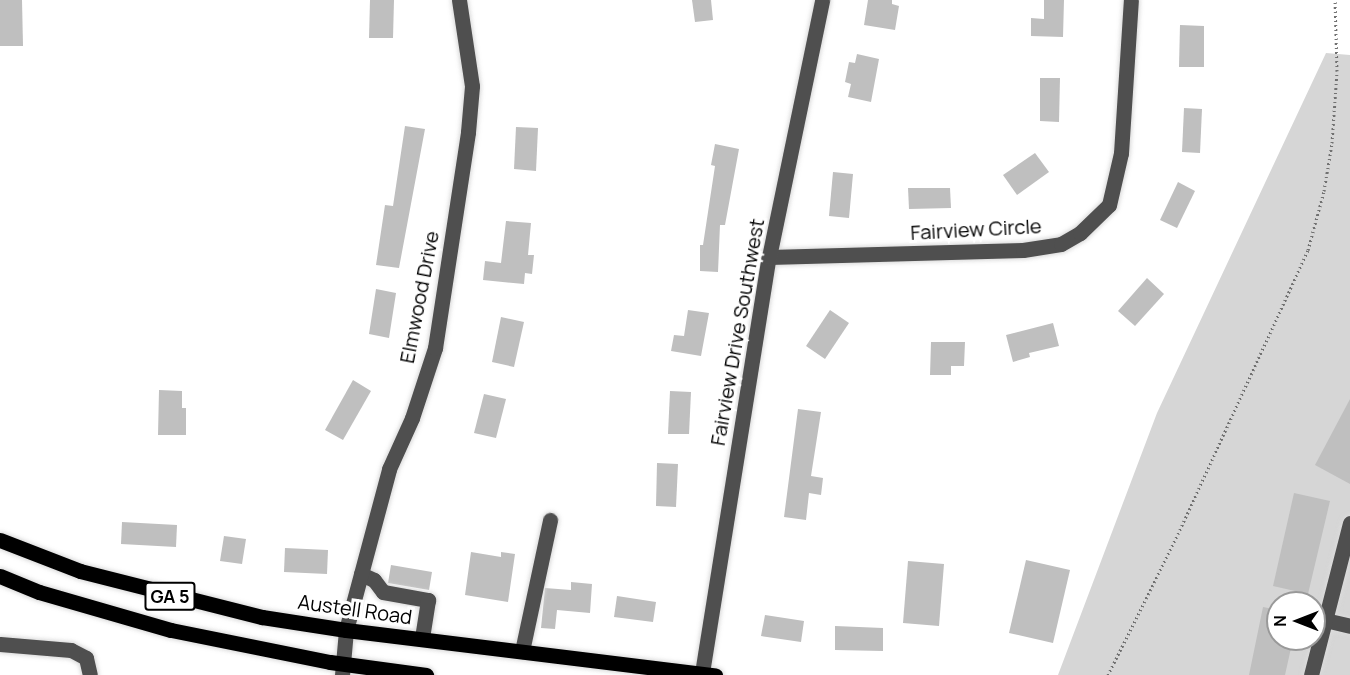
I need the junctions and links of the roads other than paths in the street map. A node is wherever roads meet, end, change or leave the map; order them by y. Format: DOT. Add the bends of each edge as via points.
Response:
graph roads {
  1 [pos="459,0"];
  2 [pos="822,0"];
  3 [pos="1131,0"];
  4 [pos="769,257"];
  5 [pos="550,520"];
  6 [pos="1350,523"];
  7 [pos="0,540"];
  8 [pos="361,574"];
  9 [pos="0,576"];
  10 [pos="1326,616"];
  11 [pos="1326,620"];
  12 [pos="1350,626"];
  13 [pos="346,630"];
  14 [pos="422,639"];
  15 [pos="0,644"];
  16 [pos="522,651"];
  17 [pos="1317,651"];
  18 [pos="343,669"];
  19 [pos="708,674"];
  20 [pos="90,675"];
  21 [pos="426,675"];
  22 [pos="1311,675"];
  1 -- 8 [label="street, Elmwood Drive" via="472,86 435,348 412,418 389,469"];
  2 -- 4 [label="street, Fairview Drive Southwest"];
  3 -- 4 [label="street, Fairview Circle" via="1118,163 1109,205 1080,233 1061,244 1023,250"];
  4 -- 19 [label="street, Fairview Drive Southwest"];
  5 -- 16 [label="street"];
  6 -- 10 [label="street"];
  7 -- 13 [label="main road, Austell Road / GA 5" via="80,571 169,595"];
  8 -- 13 [label="street, Elmwood Drive"];
  8 -- 14 [label="street" via="374,580 383,592 428,600"];
  9 -- 18 [label="main road, GA 5" via="39,592 171,630"];
  11 -- 12 [label="street"];
  13 -- 14 [label="main road, Austell Road / GA 5"];
  13 -- 18 [label="street, Elmwood Drive"];
  14 -- 16 [label="main road, Austell Road / GA 5"];
  15 -- 20 [label="street" via="71,650 86,658"];
  16 -- 19 [label="main road, Austell Road / GA 5"];
  17 -- 22 [label="street"];
  18 -- 21 [label="main road, GA 5"];
}
